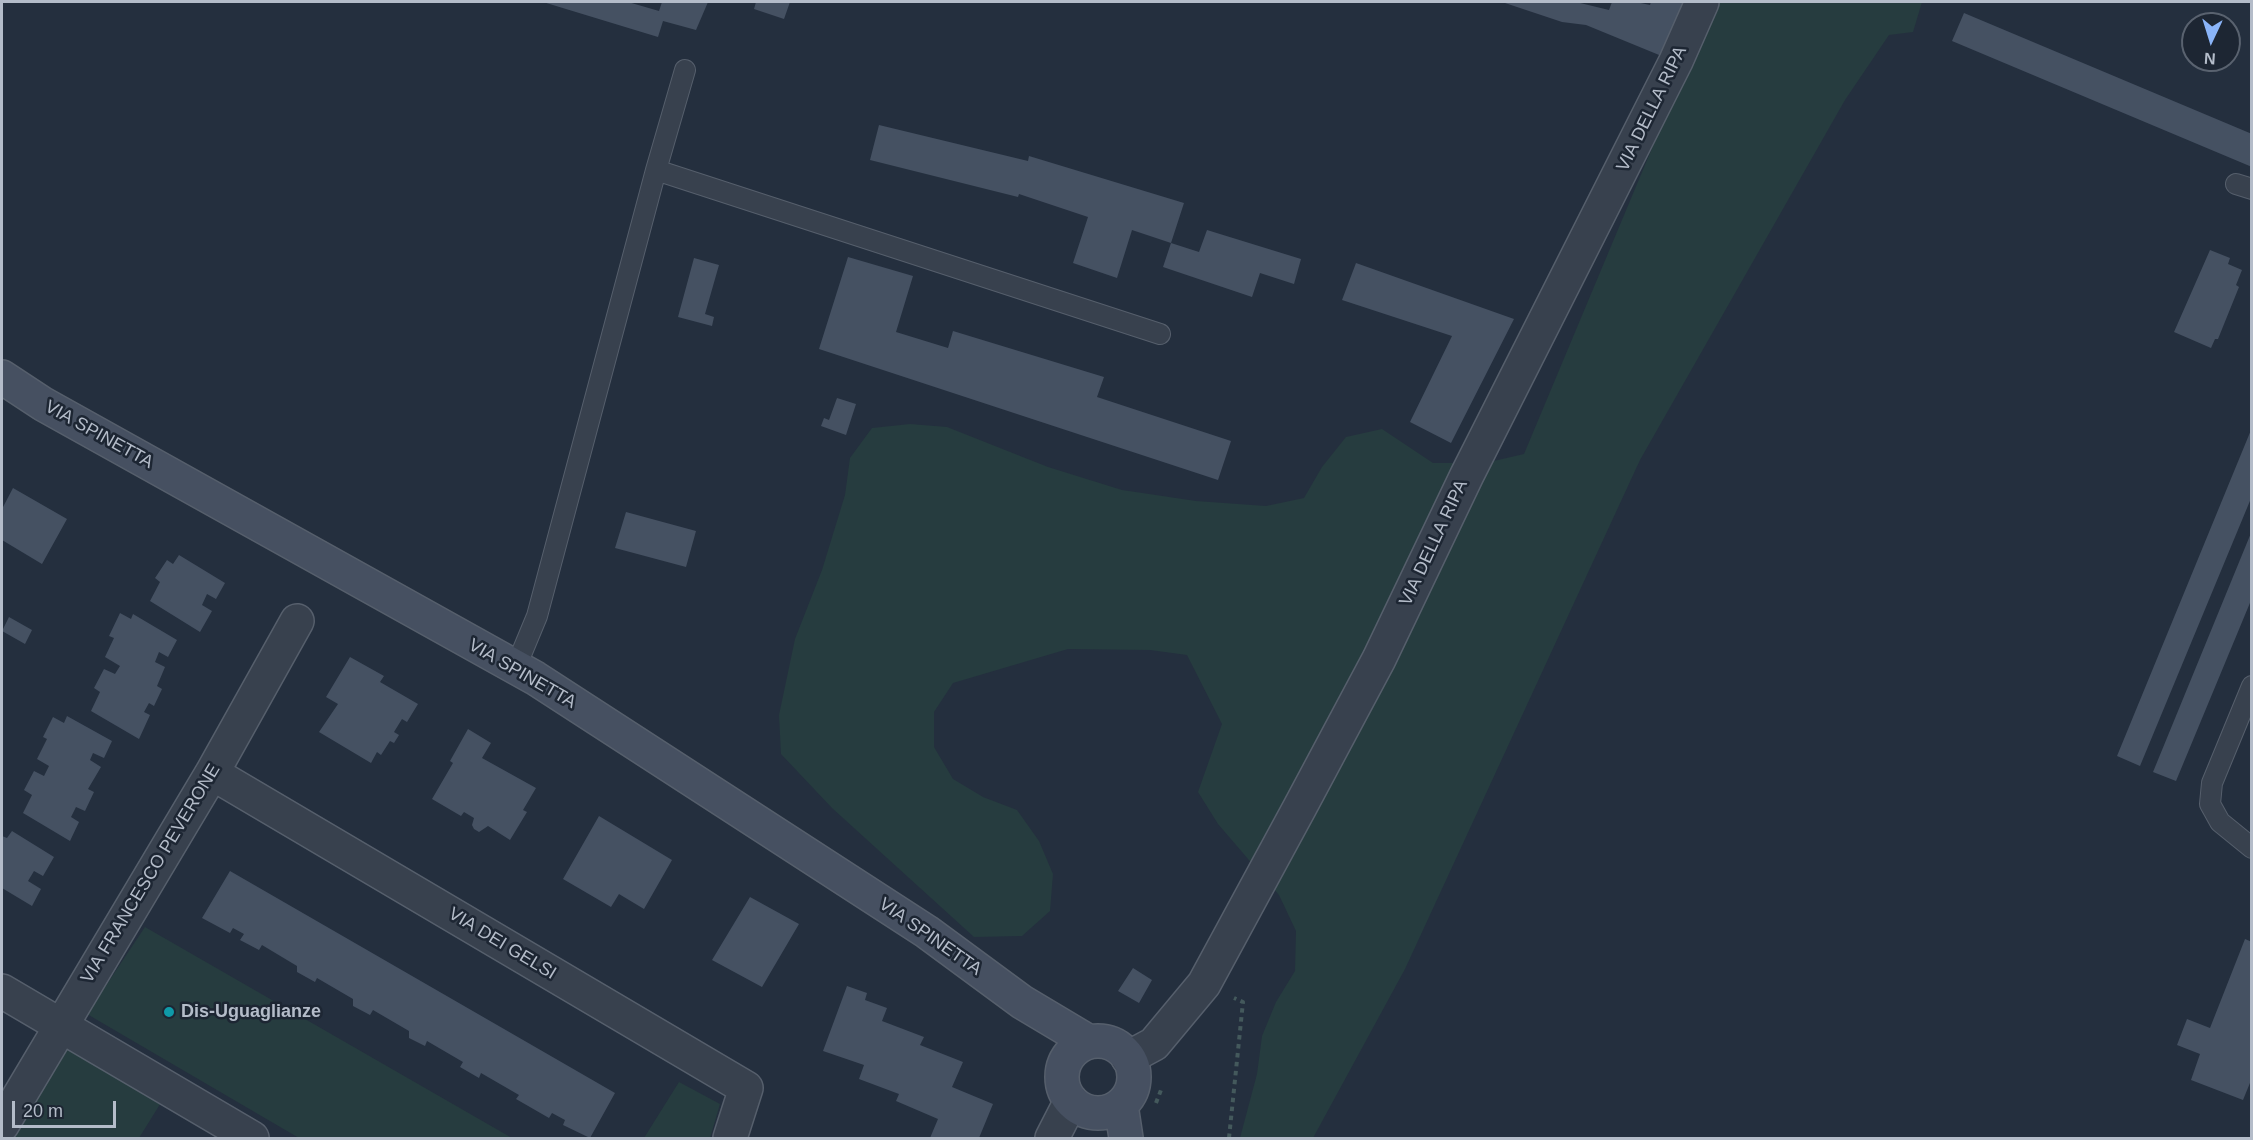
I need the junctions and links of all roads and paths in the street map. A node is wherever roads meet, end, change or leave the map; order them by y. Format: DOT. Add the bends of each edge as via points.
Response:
graph roads {
  1 [pos="1702,2"];
  2 [pos="685,70"];
  3 [pos="656,170"];
  4 [pos="1160,334"];
  5 [pos="2,377"];
  6 [pos="297,621"];
  7 [pos="515,669"];
  8 [pos="2252,686"];
  9 [pos="212,773"];
  10 [pos="2252,848"];
  11 [pos="1204,984"];
  12 [pos="2,991"];
  13 [pos="1022,1002"];
  14 [pos="60,1027"];
  15 [pos="1089,1042"];
  16 [pos="1128,1058"];
  17 [pos="1063,1064"];
  18 [pos="1098,1114"];
  19 [pos="2,1125"];
  20 [pos="252,1138"];
  21 [pos="730,1138"];
  22 [pos="1052,1138"];
  23 [pos="1126,1138"];
  24 [pos="1229,1138"];
  1 -- 11 [label="street, VIA DELLA RIPA" via="1379,659"];
  2 -- 3 [label="lane"];
  3 -- 4 [label="lane"];
  3 -- 7 [label="lane" via="537,616"];
  5 -- 7 [label="main road, VIA SPINETTA" via="43,404"];
  6 -- 9 [label="street, VIA FRANCESCO PEVERONE"];
  7 -- 13 [label="main road, VIA SPINETTA" via="535,678 927,932"];
  8 -- 10 [label="lane" via="2212,783 2210,804 2220,822"];
  9 -- 14 [label="street, VIA FRANCESCO PEVERONE"];
  9 -- 21 [label="street, VIA DEI GELSI" via="746,1088"];
  11 -- 16 [label="street, VIA DELLA RIPA" via="1154,1044"];
  11 -- 24 [label="path" via="1243,1002"];
  12 -- 14 [label="street"];
  13 -- 15 [label="main road, VIA SPINETTA"];
  13 -- 17 [label="main road, VIA SPINETTA"];
  14 -- 19 [label="street, VIA FRANCESCO PEVERONE"];
  14 -- 20 [label="street"];
  15 -- 16 [label="main road" via="1104,1041 1118,1047"];
  15 -- 17 [label="main road" via="1073,1050"];
  16 -- 18 [label="main road" via="1134,1083"];
  17 -- 18 [label="main road" via="1064,1090"];
  18 -- 22 [label="street"];
  18 -- 23 [label="main road"];
}
